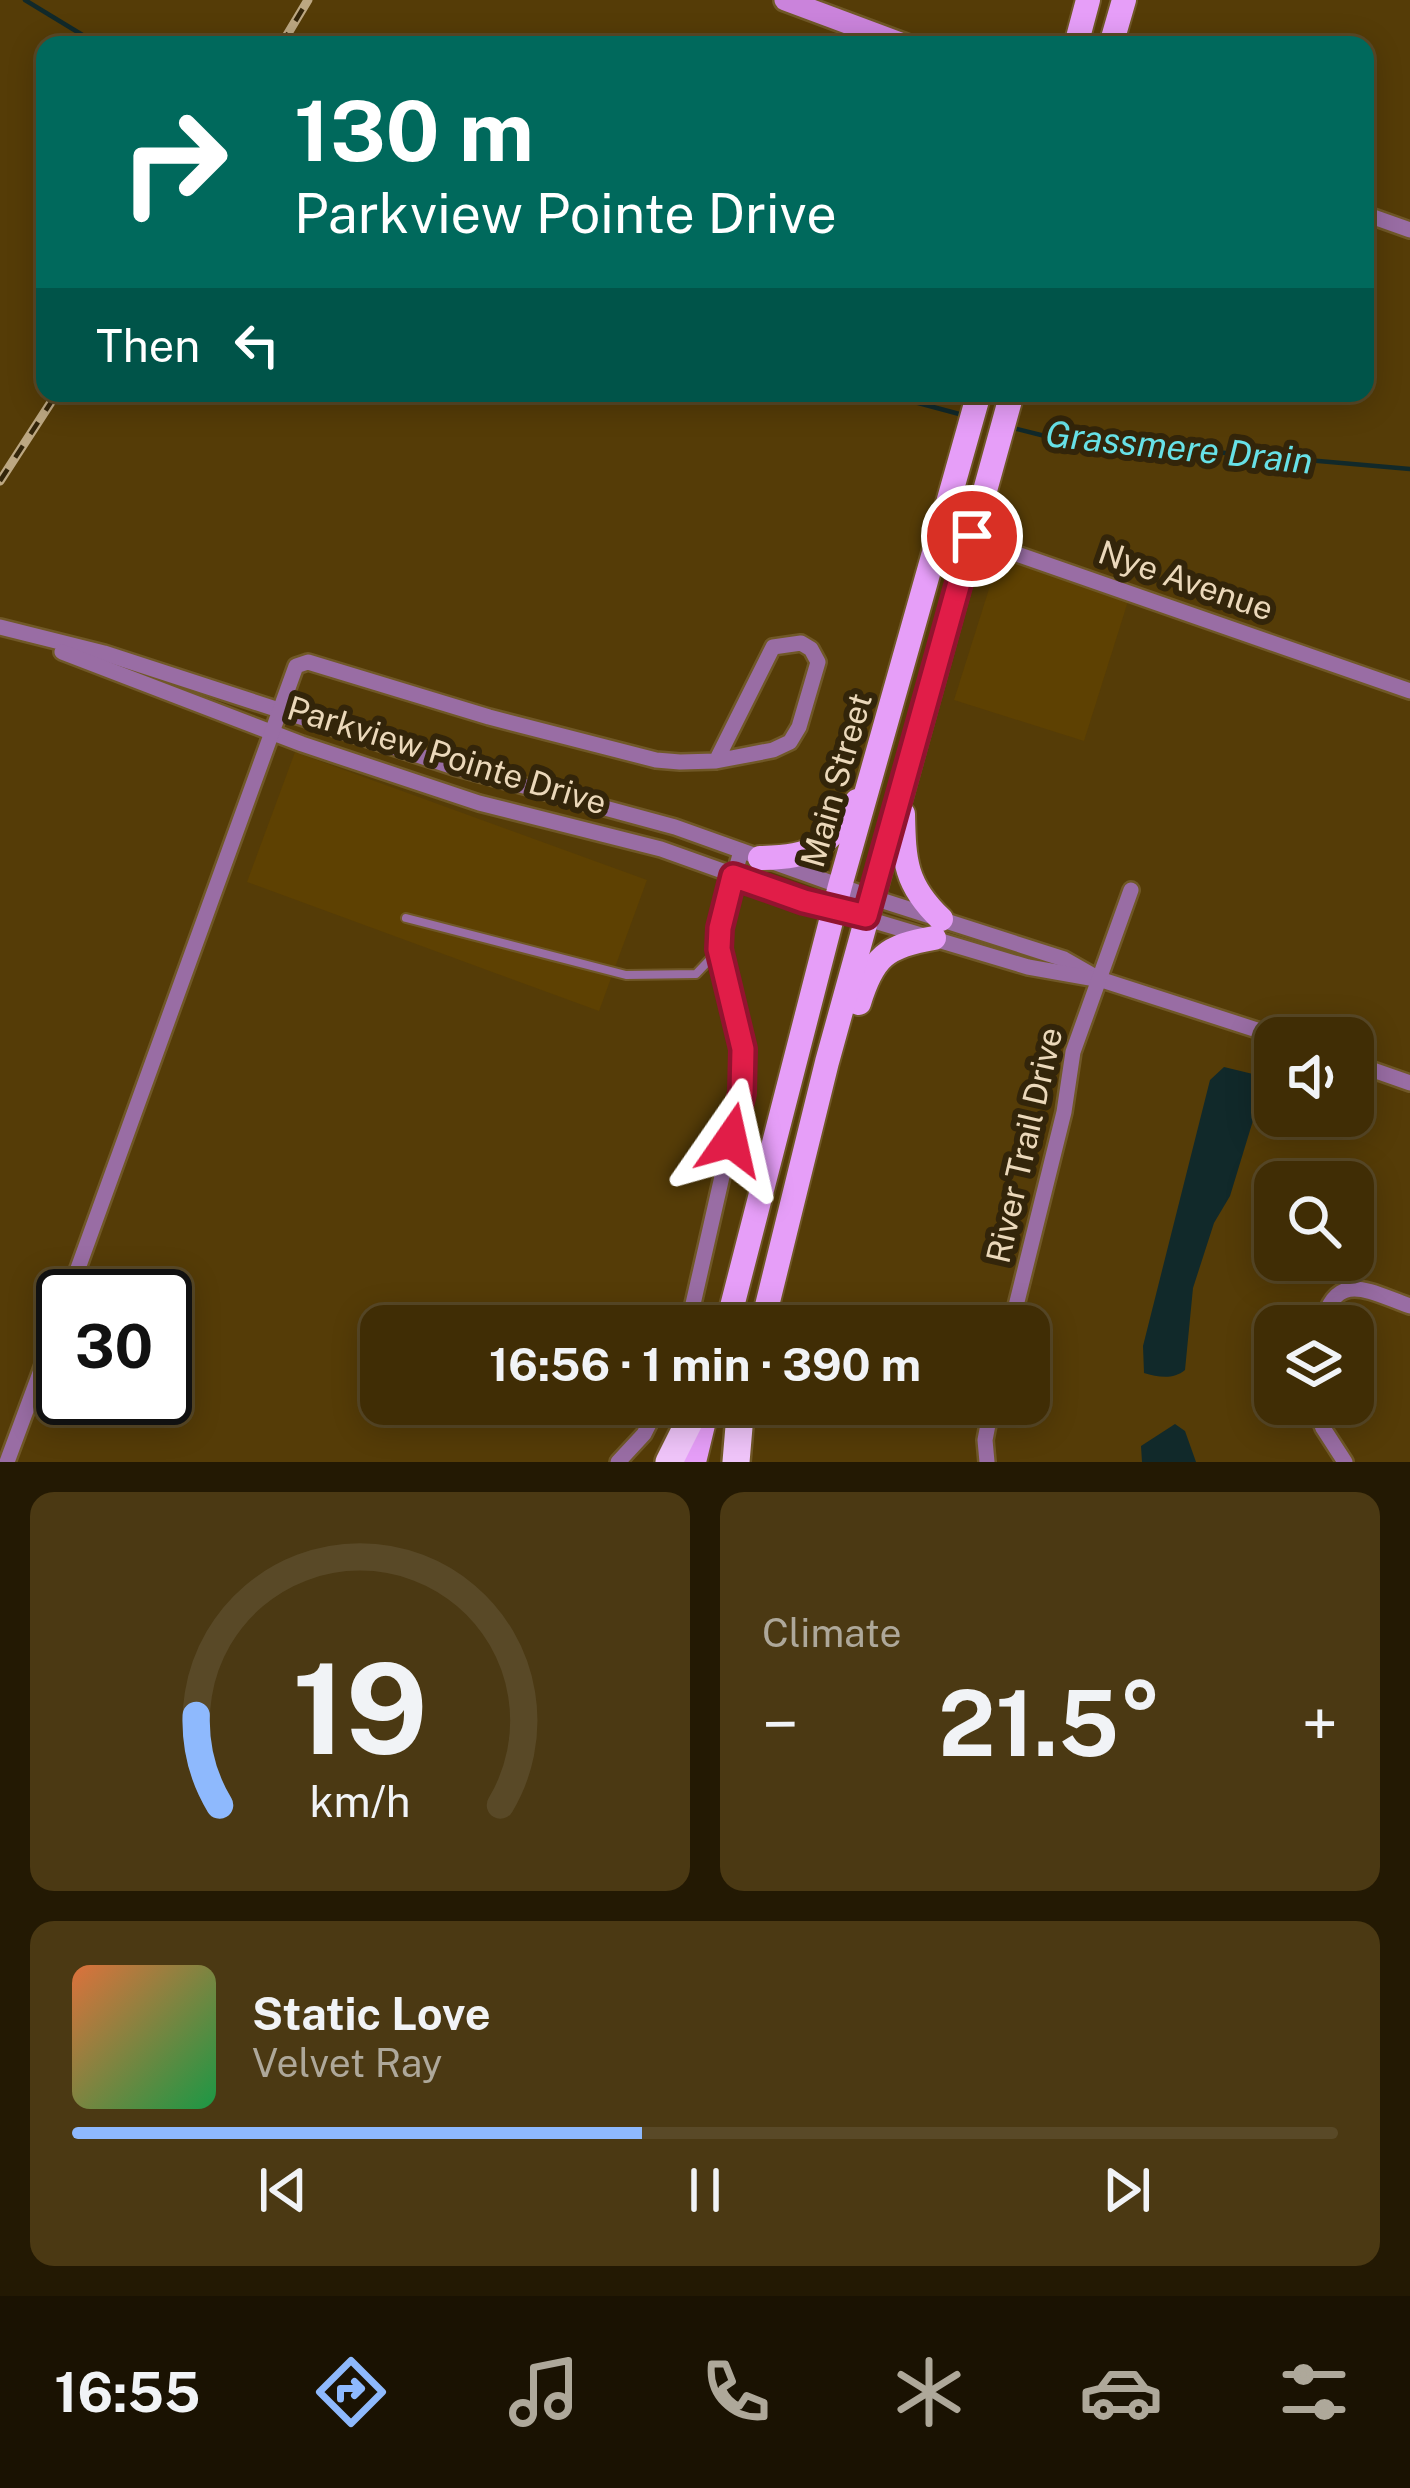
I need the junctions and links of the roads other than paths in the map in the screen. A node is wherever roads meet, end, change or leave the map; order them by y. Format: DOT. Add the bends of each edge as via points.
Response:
graph roads {
  1 [pos="785,0"];
  2 [pos="1088,0"];
  3 [pos="1124,0"];
  4 [pos="882,36"];
  5 [pos="1078,36"];
  6 [pos="1114,36"];
  7 [pos="1374,217"];
  8 [pos="1410,230"];
  9 [pos="977,402"];
  10 [pos="1010,402"];
  11 [pos="942,528"];
  12 [pos="972,536"];
  13 [pos="8,630"];
  14 [pos="1410,691"];
  15 [pos="281,708"];
  16 [pos="272,734"];
  17 [pos="716,761"];
  18 [pos="869,784"];
  19 [pos="902,788"];
  20 [pos="750,854"];
  21 [pos="733,876"];
  22 [pos="1131,890"];
  23 [pos="837,897"];
  24 [pos="869,906"];
  25 [pos="406,918"];
  26 [pos="937,928"];
  27 [pos="719,949"];
  28 [pos="1099,979"];
  29 [pos="1254,1029"];
  30 [pos="827,1062"];
  31 [pos="1374,1070"];
  32 [pos="1410,1083"];
  33 [pos="78,1269"];
  34 [pos="693,1305"];
  35 [pos="732,1305"];
  36 [pos="767,1305"];
  37 [pos="1016,1305"];
  38 [pos="1329,1305"];
  39 [pos="1410,1306"];
  40 [pos="36,1384"];
  41 [pos="648,1425"];
  42 [pos="688,1425"];
  43 [pos="703,1425"];
  44 [pos="738,1425"];
  45 [pos="988,1425"];
  46 [pos="1322,1425"];
  47 [pos="7,1462"];
  48 [pos="618,1462"];
  49 [pos="669,1462"];
  50 [pos="694,1462"];
  51 [pos="732,1462"];
  52 [pos="987,1462"];
  53 [pos="1345,1462"];
  1 -- 4 [label="street"];
  2 -- 5 [label="main road"];
  3 -- 6 [label="main road"];
  7 -- 8 [label="street"];
  9 -- 11 [label="main road, Main Street"];
  10 -- 12 [label="main road, Main Street"];
  11 -- 12 [label="street, Nye Avenue"];
  11 -- 18 [label="main road, Main Street"];
  12 -- 14 [label="street, Nye Avenue"];
  12 -- 19 [label="main road, Main Street"];
  13 -- 15 [label="street, Parkview Pointe Drive"];
  13 -- 16 [label="street, Parkview Pointe Drive"];
  15 -- 16 [label="street"];
  15 -- 17 [label="street" via="296,666 308,662 656,760"];
  15 -- 20 [label="street, Parkview Pointe Drive"];
  16 -- 21 [label="street, Parkview Pointe Drive"];
  16 -- 33 [label="street"];
  17 -- 17 [label="street" via="790,742 818,662 812,649 772,647"];
  18 -- 20 [label="main road" via="824,845 800,856"];
  18 -- 23 [label="main road, Main Street"];
  19 -- 24 [label="main road, Main Street"];
  19 -- 26 [label="main road" via="909,877"];
  20 -- 21 [label="street"];
  20 -- 23 [label="street, Parkview Pointe Drive"];
  21 -- 23 [label="street, Parkview Pointe Drive"];
  21 -- 27 [label="street"];
  22 -- 28 [label="street, River Trail Drive"];
  23 -- 24 [label="street, Parkview Pointe Drive"];
  23 -- 35 [label="main road, Main Street"];
  24 -- 26 [label="street"];
  24 -- 30 [label="main road, Main Street"];
  25 -- 27 [label="lane" via="626,975 696,974"];
  26 -- 28 [label="street" via="1054,974"];
  26 -- 30 [label="main road" via="877,960 849,1036"];
  27 -- 34 [label="street" via="741,1031 742,1093"];
  28 -- 29 [label="street"];
  28 -- 37 [label="street, River Trail Drive" via="1073,1052"];
  30 -- 36 [label="main road, Main Street"];
  31 -- 32 [label="street"];
  38 -- 39 [label="street" via="1341,1291 1365,1289"];
  40 -- 47 [label="street"];
  41 -- 48 [label="street"];
  42 -- 49 [label="highway"];
  43 -- 50 [label="main road"];
  44 -- 51 [label="highway"];
  45 -- 52 [label="street"];
  46 -- 53 [label="street"];
}
